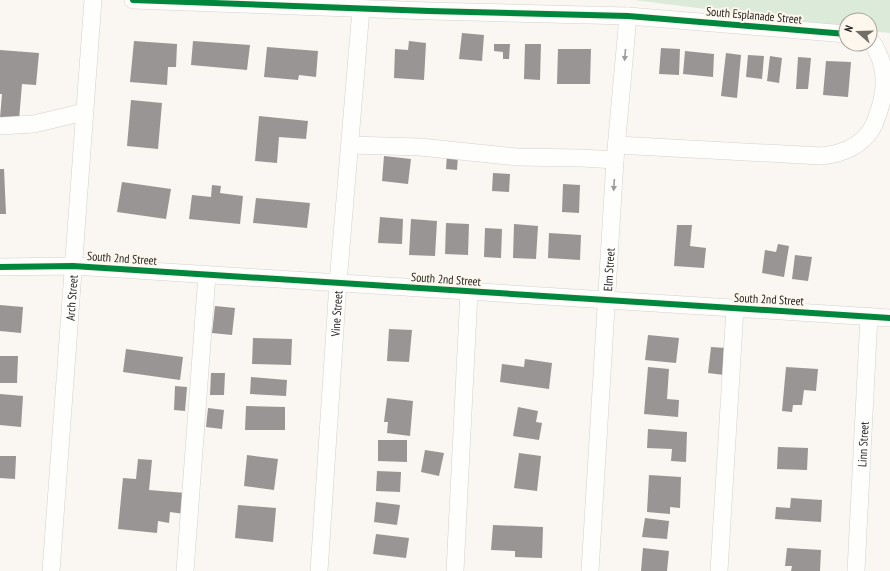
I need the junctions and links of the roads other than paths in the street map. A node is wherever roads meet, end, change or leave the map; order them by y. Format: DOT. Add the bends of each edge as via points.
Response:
graph roads {
  1 [pos="93,0"];
  2 [pos="132,0"];
  3 [pos="361,9"];
  4 [pos="628,16"];
  5 [pos="838,33"];
  6 [pos="878,52"];
  7 [pos="84,112"];
  8 [pos="0,126"];
  9 [pos="350,145"];
  10 [pos="616,152"];
  11 [pos="73,266"];
  12 [pos="0,267"];
  13 [pos="207,275"];
  14 [pos="338,283"];
  15 [pos="469,292"];
  16 [pos="606,301"];
  17 [pos="735,308"];
  18 [pos="869,316"];
  19 [pos="890,318"];
  20 [pos="51,571"];
  21 [pos="185,571"];
  22 [pos="320,571"];
  23 [pos="455,571"];
  24 [pos="590,571"];
  25 [pos="719,571"];
  26 [pos="856,571"];
  1 -- 7 [label="street, Arch Street"];
  2 -- 3 [label="street, South Esplanade Street"];
  3 -- 4 [label="street, South Esplanade Street"];
  3 -- 9 [label="street, Vine Street"];
  4 -- 5 [label="street, South Esplanade Street"];
  4 -- 10 [label="street, Elm Street, one-way"];
  6 -- 10 [label="street" via="882,61 885,84 881,106 872,130 855,147 838,154 821,156"];
  7 -- 8 [label="street" via="34,124"];
  7 -- 11 [label="street, Arch Street"];
  9 -- 10 [label="street" via="420,147 517,157 582,158"];
  9 -- 14 [label="street, Vine Street"];
  10 -- 16 [label="street, Elm Street, one-way"];
  11 -- 12 [label="street, South 2nd Street"];
  11 -- 13 [label="street, South 2nd Street"];
  11 -- 20 [label="street, Arch Street"];
  13 -- 14 [label="street, South 2nd Street"];
  13 -- 21 [label="street"];
  14 -- 15 [label="street, South 2nd Street"];
  14 -- 22 [label="street, Vine Street"];
  15 -- 16 [label="street, South 2nd Street"];
  15 -- 23 [label="street"];
  16 -- 17 [label="street, South 2nd Street"];
  16 -- 24 [label="street, Elm Street"];
  17 -- 18 [label="street, South 2nd Street"];
  17 -- 25 [label="street"];
  18 -- 19 [label="street, South 2nd Street"];
  18 -- 26 [label="street, Linn Street"];
}
